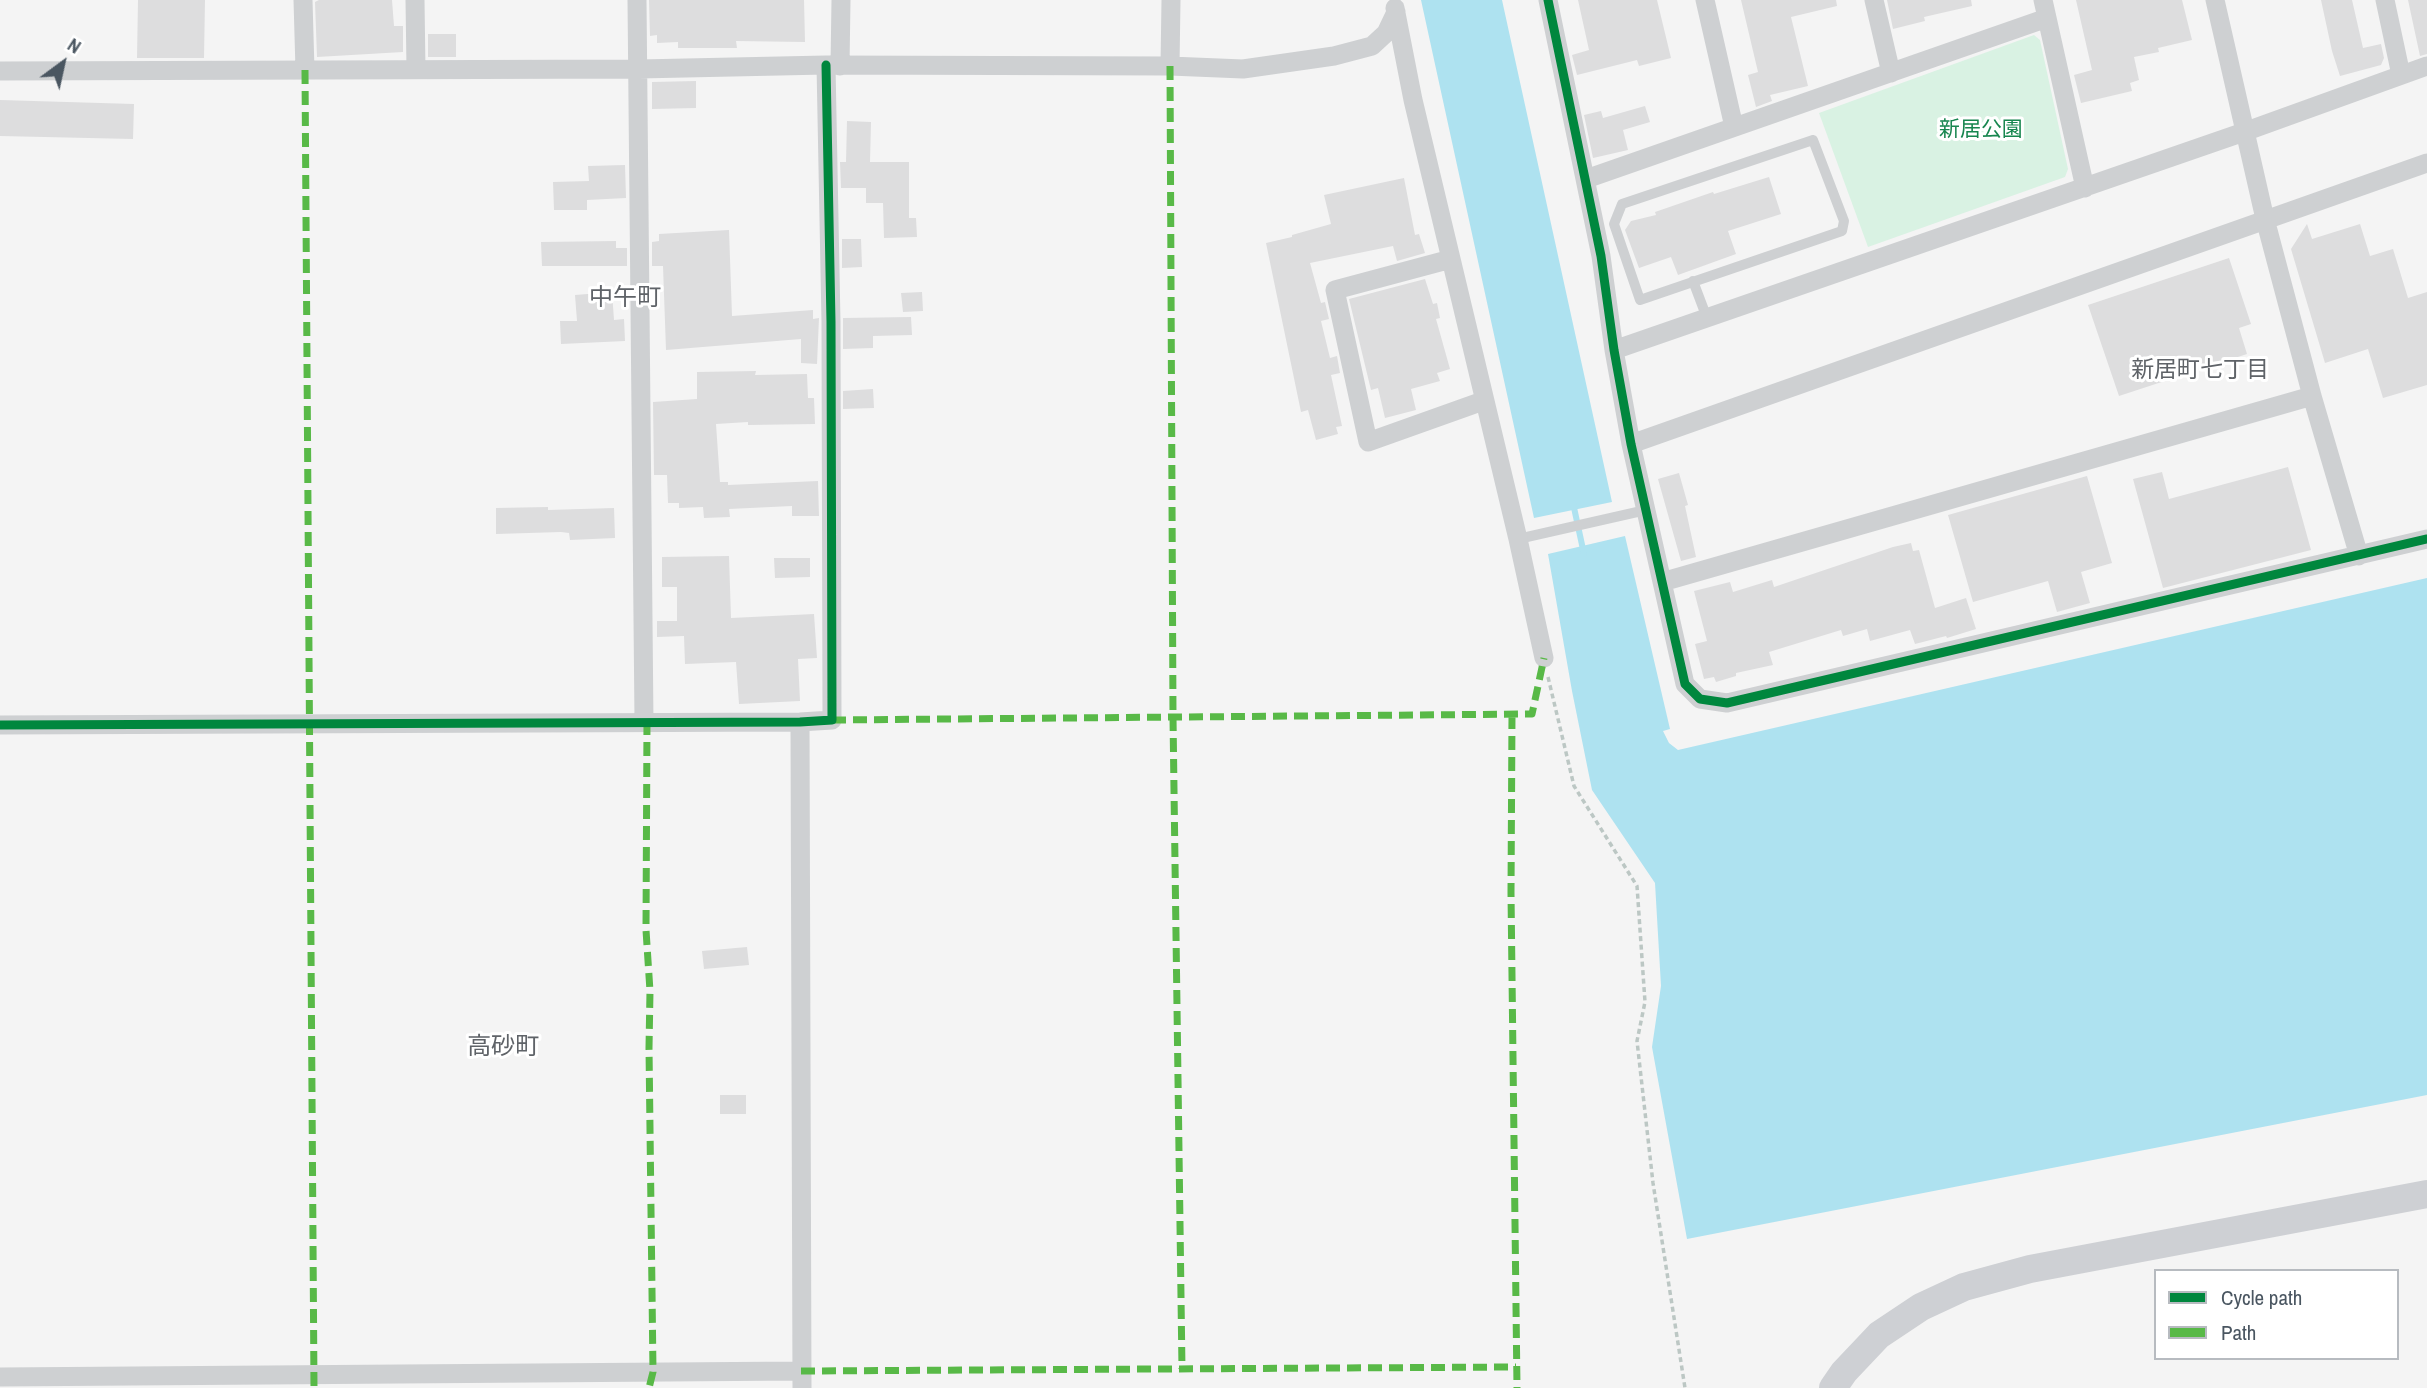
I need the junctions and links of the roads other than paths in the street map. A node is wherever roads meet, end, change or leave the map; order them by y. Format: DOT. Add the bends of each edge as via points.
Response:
graph roads {
  1 [pos="303,0"];
  2 [pos="415,0"];
  3 [pos="638,0"];
  4 [pos="841,0"];
  5 [pos="1171,0"];
  6 [pos="1548,0"];
  7 [pos="1705,0"];
  8 [pos="1874,0"];
  9 [pos="2215,0"];
  10 [pos="2385,0"];
  11 [pos="1395,6"];
  12 [pos="2045,9"];
  13 [pos="833,66"];
  14 [pos="1170,66"];
  15 [pos="2427,66"];
  16 [pos="416,69"];
  17 [pos="639,69"];
  18 [pos="305,70"];
  19 [pos="0,71"];
  20 [pos="1891,73"];
  21 [pos="2401,75"];
  22 [pos="1734,127"];
  23 [pos="2244,132"];
  24 [pos="2427,163"];
  25 [pos="1586,179"];
  26 [pos="2085,188"];
  27 [pos="2265,219"];
  28 [pos="1451,259"];
  29 [pos="1693,281"];
  30 [pos="1707,317"];
  31 [pos="1614,350"];
  32 [pos="2312,396"];
  33 [pos="1483,401"];
  34 [pos="1630,444"];
  35 [pos="1646,510"];
  36 [pos="2427,539"];
  37 [pos="1518,540"];
  38 [pos="2359,556"];
  39 [pos="1662,582"];
  40 [pos="1544,658"];
  41 [pos="644,721"];
  42 [pos="800,722"];
  43 [pos="0,725"];
  44 [pos="2427,1194"];
  45 [pos="0,1377"];
  46 [pos="801,1379"];
  47 [pos="1833,1388"];
  1 -- 18 [label="street"];
  2 -- 16 [label="street"];
  3 -- 17 [label="street"];
  4 -- 13 [label="street"];
  5 -- 14 [label="street"];
  6 -- 25 [label="street"];
  7 -- 22 [label="street"];
  8 -- 20 [label="street"];
  9 -- 23 [label="street"];
  10 -- 21 [label="street"];
  11 -- 14 [label="street" via="1386,33 1372,46 1243,69"];
  11 -- 28 [label="street"];
  12 -- 20 [label="street"];
  12 -- 26 [label="street"];
  13 -- 14 [label="street"];
  13 -- 17 [label="street"];
  13 -- 42 [label="street" via="832,720"];
  15 -- 21 [label="street"];
  16 -- 17 [label="street"];
  16 -- 18 [label="street"];
  17 -- 41 [label="street"];
  18 -- 19 [label="street"];
  20 -- 22 [label="street"];
  21 -- 23 [label="street"];
  22 -- 25 [label="street"];
  23 -- 26 [label="street"];
  23 -- 27 [label="street"];
  24 -- 27 [label="street"];
  25 -- 31 [label="street"];
  26 -- 30 [label="street"];
  27 -- 32 [label="street"];
  27 -- 34 [label="street"];
  28 -- 33 [label="street"];
  28 -- 33 [label="street" via="1335,290 1368,442"];
  29 -- 29 [label="lane" via="1640,300 1614,224 1622,204 1813,140 1844,221 1842,231"];
  29 -- 30 [label="lane"];
  30 -- 31 [label="street"];
  31 -- 34 [label="street"];
  32 -- 38 [label="street"];
  32 -- 39 [label="street"];
  33 -- 37 [label="street"];
  34 -- 35 [label="street"];
  35 -- 37 [label="lane"];
  35 -- 39 [label="street"];
  36 -- 38 [label="street"];
  37 -- 40 [label="street"];
  38 -- 39 [label="street" via="1727,703 1700,699 1685,684"];
  41 -- 42 [label="street"];
  41 -- 43 [label="street"];
  42 -- 46 [label="street"];
  44 -- 47 [label="street" via="2030,1269 1964,1287 1921,1307 1879,1335"];
  45 -- 46 [label="street"];
}
